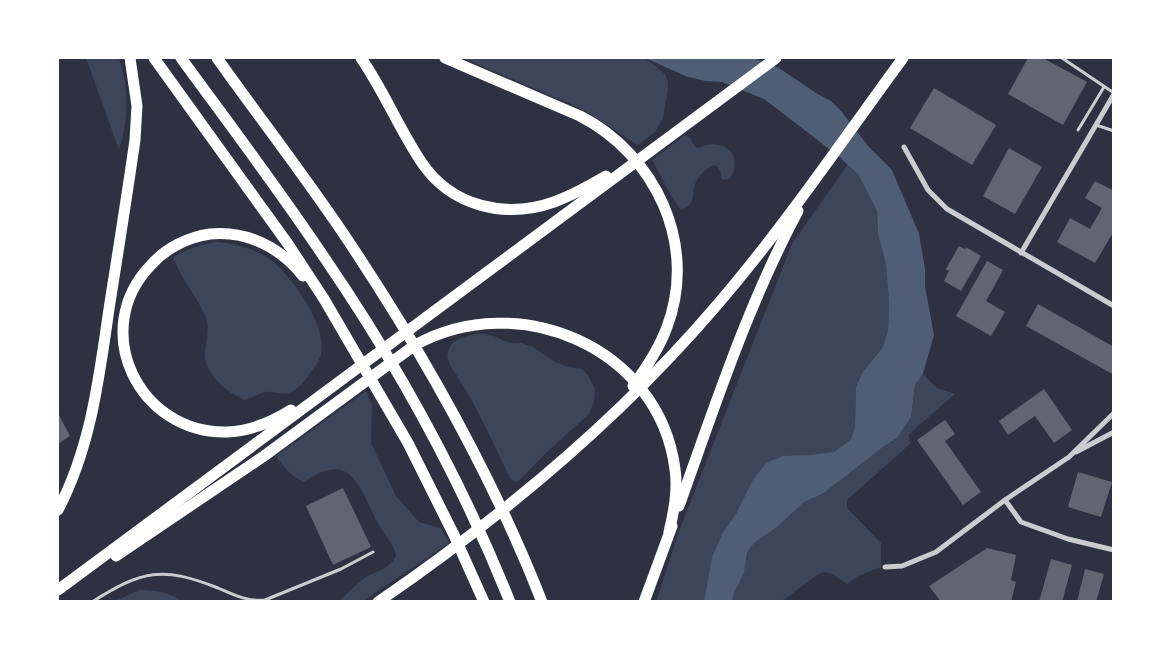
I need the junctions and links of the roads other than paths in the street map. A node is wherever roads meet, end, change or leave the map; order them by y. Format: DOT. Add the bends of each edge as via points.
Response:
graph roads {
  1 [pos="130,58"];
  2 [pos="154,58"];
  3 [pos="181,58"];
  4 [pos="216,58"];
  5 [pos="361,58"];
  6 [pos="445,58"];
  7 [pos="776,58"];
  8 [pos="903,58"];
  9 [pos="1062,58"];
  10 [pos="1104,87"];
  11 [pos="1114,94"];
  12 [pos="1096,125"];
  13 [pos="1078,130"];
  14 [pos="1114,131"];
  15 [pos="904,147"];
  16 [pos="616,173"];
  17 [pos="819,174"];
  18 [pos="1022,253"];
  19 [pos="1114,306"];
  20 [pos="340,326"];
  21 [pos="650,370"];
  22 [pos="344,378"];
  23 [pos="1114,413"];
  24 [pos="1114,432"];
  25 [pos="1071,455"];
  26 [pos="1005,500"];
  27 [pos="58,510"];
  28 [pos="669,532"];
  29 [pos="1114,550"];
  30 [pos="373,552"];
  31 [pos="439,559"];
  32 [pos="885,567"];
  33 [pos="58,590"];
  34 [pos="58,595"];
  35 [pos="92,602"];
  36 [pos="378,602"];
  37 [pos="390,602"];
  38 [pos="484,602"];
  39 [pos="510,602"];
  40 [pos="542,602"];
  41 [pos="644,602"];
  1 -- 27 [label="highway" via="136,91 135,131 97,393 82,451"];
  2 -- 20 [label="highway" via="298,258"];
  3 -- 39 [label="highway" via="326,258 380,344 447,464"];
  4 -- 40 [label="highway" via="340,228 410,337 484,473"];
  5 -- 16 [label="highway" via="426,168 448,190 467,201 497,209 528,208 554,202"];
  6 -- 21 [label="highway" via="588,120 618,140 648,174 671,223 678,268 668,326"];
  7 -- 16 [label="highway"];
  8 -- 17 [label="highway"];
  9 -- 10 [label="lane"];
  10 -- 11 [label="lane"];
  10 -- 13 [label="lane"];
  11 -- 12 [label="street"];
  12 -- 14 [label="lane"];
  12 -- 18 [label="street"];
  15 -- 18 [label="street" via="928,190 940,203"];
  16 -- 22 [label="highway"];
  17 -- 21 [label="highway" via="704,321"];
  17 -- 28 [label="highway" via="758,292"];
  18 -- 19 [label="street"];
  20 -- 22 [label="highway" via="301,273 282,255 249,237 216,233 180,244 148,267 128,301 123,331 129,366 147,397 172,418 206,430 228,432 260,426"];
  20 -- 38 [label="highway" via="416,458"];
  21 -- 31 [label="highway" via="615,412 527,491"];
  22 -- 33 [label="highway"];
  23 -- 25 [label="street"];
  24 -- 25 [label="street"];
  25 -- 26 [label="street"];
  26 -- 29 [label="street" via="1021,522 1068,539"];
  26 -- 32 [label="street" via="936,552 902,566"];
  28 -- 34 [label="highway" via="674,511 675,468 660,420 637,385 621,368 578,340 540,327 490,322 442,332 408,350 226,482"];
  28 -- 41 [label="highway"];
  30 -- 35 [label="lane" via="341,569 265,600 245,600 194,578 157,574 133,580"];
  31 -- 36 [label="highway"];
  31 -- 37 [label="highway"];
}
